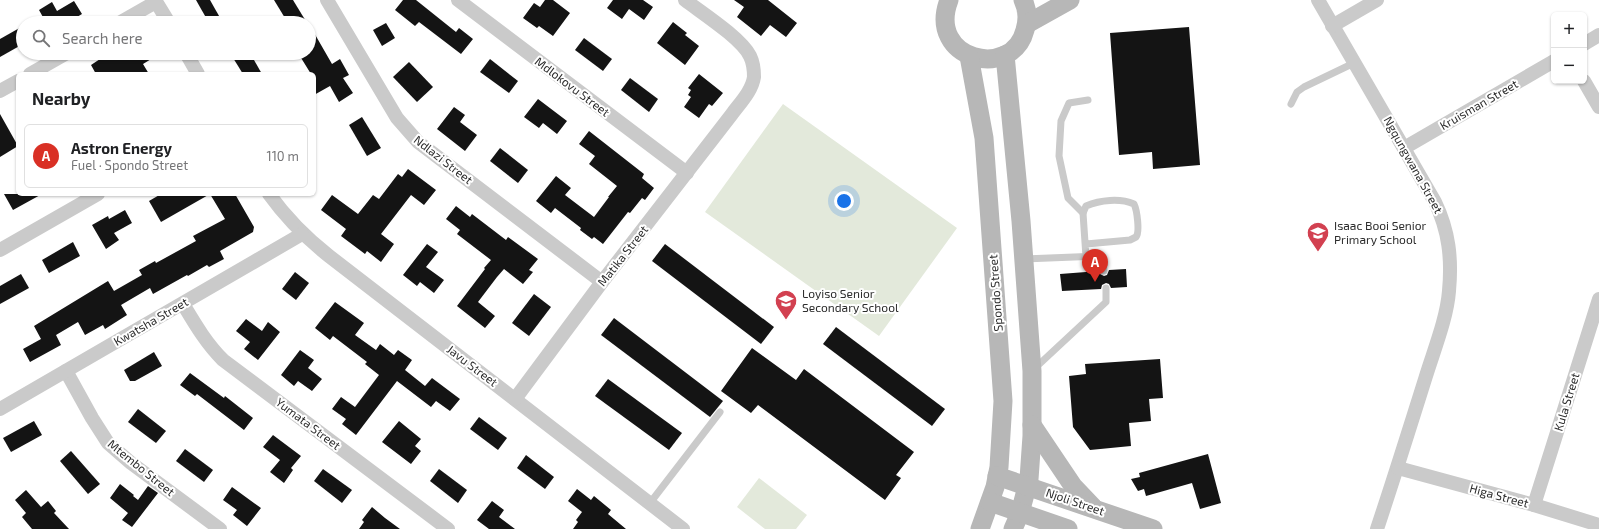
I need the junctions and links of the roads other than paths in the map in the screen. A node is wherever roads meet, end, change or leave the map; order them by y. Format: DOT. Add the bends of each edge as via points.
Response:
graph roads {
  1 [pos="327,0"];
  2 [pos="458,0"];
  3 [pos="685,0"];
  4 [pos="1023,0"];
  5 [pos="1070,0"];
  6 [pos="1318,0"];
  7 [pos="1377,0"];
  8 [pos="156,1"];
  9 [pos="943,3"];
  10 [pos="131,16"];
  11 [pos="165,16"];
  12 [pos="1027,24"];
  13 [pos="1332,26"];
  14 [pos="1599,35"];
  15 [pos="1587,42"];
  16 [pos="1006,55"];
  17 [pos="970,56"];
  18 [pos="55,60"];
  19 [pos="190,60"];
  20 [pos="1354,63"];
  21 [pos="1551,63"];
  22 [pos="34,72"];
  23 [pos="197,72"];
  24 [pos="16,82"];
  25 [pos="1586,84"];
  26 [pos="0,91"];
  27 [pos="1088,100"];
  28 [pos="1291,104"];
  29 [pos="1599,107"];
  30 [pos="1404,148"];
  31 [pos="687,173"];
  32 [pos="94,196"];
  33 [pos="270,196"];
  34 [pos="1083,213"];
  35 [pos="302,234"];
  36 [pos="1086,244"];
  37 [pos="0,250"];
  38 [pos="1086,257"];
  39 [pos="1024,259"];
  40 [pos="1104,271"];
  41 [pos="602,282"];
  42 [pos="1106,288"];
  43 [pos="1599,299"];
  44 [pos="183,304"];
  45 [pos="66,371"];
  46 [pos="1032,372"];
  47 [pos="515,399"];
  48 [pos="0,410"];
  49 [pos="720,412"];
  50 [pos="1032,425"];
  51 [pos="1398,468"];
  52 [pos="997,476"];
  53 [pos="1028,486"];
  54 [pos="990,502"];
  55 [pos="650,503"];
  56 [pos="1534,506"];
  57 [pos="1095,509"];
  58 [pos="1017,521"];
  59 [pos="1599,525"];
  60 [pos="220,529"];
  61 [pos="448,529"];
  62 [pos="683,529"];
  63 [pos="980,529"];
  64 [pos="1068,529"];
  65 [pos="1153,529"];
  66 [pos="1377,529"];
  1 -- 41 [label="street, Ndlazi Street" via="397,118 411,135"];
  2 -- 31 [label="street, Mdlokovu Street"];
  3 -- 31 [label="street, Matika Street" via="740,43 750,55 754,77 748,92"];
  4 -- 12 [label="main road"];
  5 -- 12 [label="main road"];
  6 -- 13 [label="street, Ngqungwana Street"];
  7 -- 13 [label="street"];
  8 -- 10 [label="street"];
  8 -- 11 [label="street"];
  9 -- 17 [label="main road" via="949,37 954,45"];
  12 -- 16 [label="main road" via="1020,42"];
  13 -- 20 [label="street, Ngqungwana Street"];
  14 -- 15 [label="street"];
  16 -- 17 [label="main road" via="994,59"];
  16 -- 39 [label="main road"];
  17 -- 52 [label="main road, Spondo Street" via="984,138 998,320 1002,428"];
  18 -- 22 [label="street"];
  19 -- 23 [label="street"];
  20 -- 28 [label="lane" via="1304,87 1297,92"];
  20 -- 30 [label="street, Ngqungwana Street"];
  21 -- 30 [label="street, Kruisman Street"];
  24 -- 26 [label="street"];
  25 -- 29 [label="street"];
  27 -- 34 [label="lane" via="1069,103 1061,121 1058,156 1068,198"];
  30 -- 51 [label="street, Ngqungwana Street" via="1442,217 1450,268 1449,292 1440,330"];
  31 -- 41 [label="street, Matika Street"];
  32 -- 37 [label="street"];
  33 -- 35 [label="street, Javu Street"];
  34 -- 36 [label="lane"];
  34 -- 36 [label="lane" via="1086,206 1093,203 1126,200 1134,204 1137,211 1138,234 1135,238"];
  35 -- 44 [label="street, Kwatsha Street"];
  35 -- 47 [label="street, Javu Street"];
  36 -- 38 [label="lane"];
  38 -- 39 [label="lane"];
  38 -- 40 [label="lane" via="1102,258"];
  39 -- 46 [label="main road"];
  41 -- 47 [label="street, Matika Street"];
  42 -- 46 [label="lane" via="1106,302"];
  43 -- 56 [label="street, Kula Street"];
  44 -- 45 [label="street, Kwatsha Street"];
  44 -- 61 [label="street, Yumata Street" via="208,344 223,360"];
  45 -- 48 [label="street, Kwatsha Street"];
  45 -- 60 [label="street, Mtembo Street" via="108,443"];
  46 -- 50 [label="main road"];
  47 -- 55 [label="street, Javu Street"];
  49 -- 55 [label="lane"];
  50 -- 53 [label="main road"];
  50 -- 57 [label="main road" via="1073,486"];
  51 -- 56 [label="street, Higa Street"];
  51 -- 66 [label="street, Ngqungwana Street"];
  52 -- 53 [label="main road, Njoli Street"];
  52 -- 54 [label="main road, Spondo Street"];
  53 -- 57 [label="main road, Njoli Street"];
  53 -- 58 [label="main road"];
  54 -- 58 [label="main road"];
  54 -- 63 [label="main road, Spondo Street"];
  55 -- 62 [label="street, Javu Street"];
  56 -- 59 [label="street, Higa Street"];
  57 -- 65 [label="main road, Njoli Street"];
  58 -- 64 [label="main road"];
}
